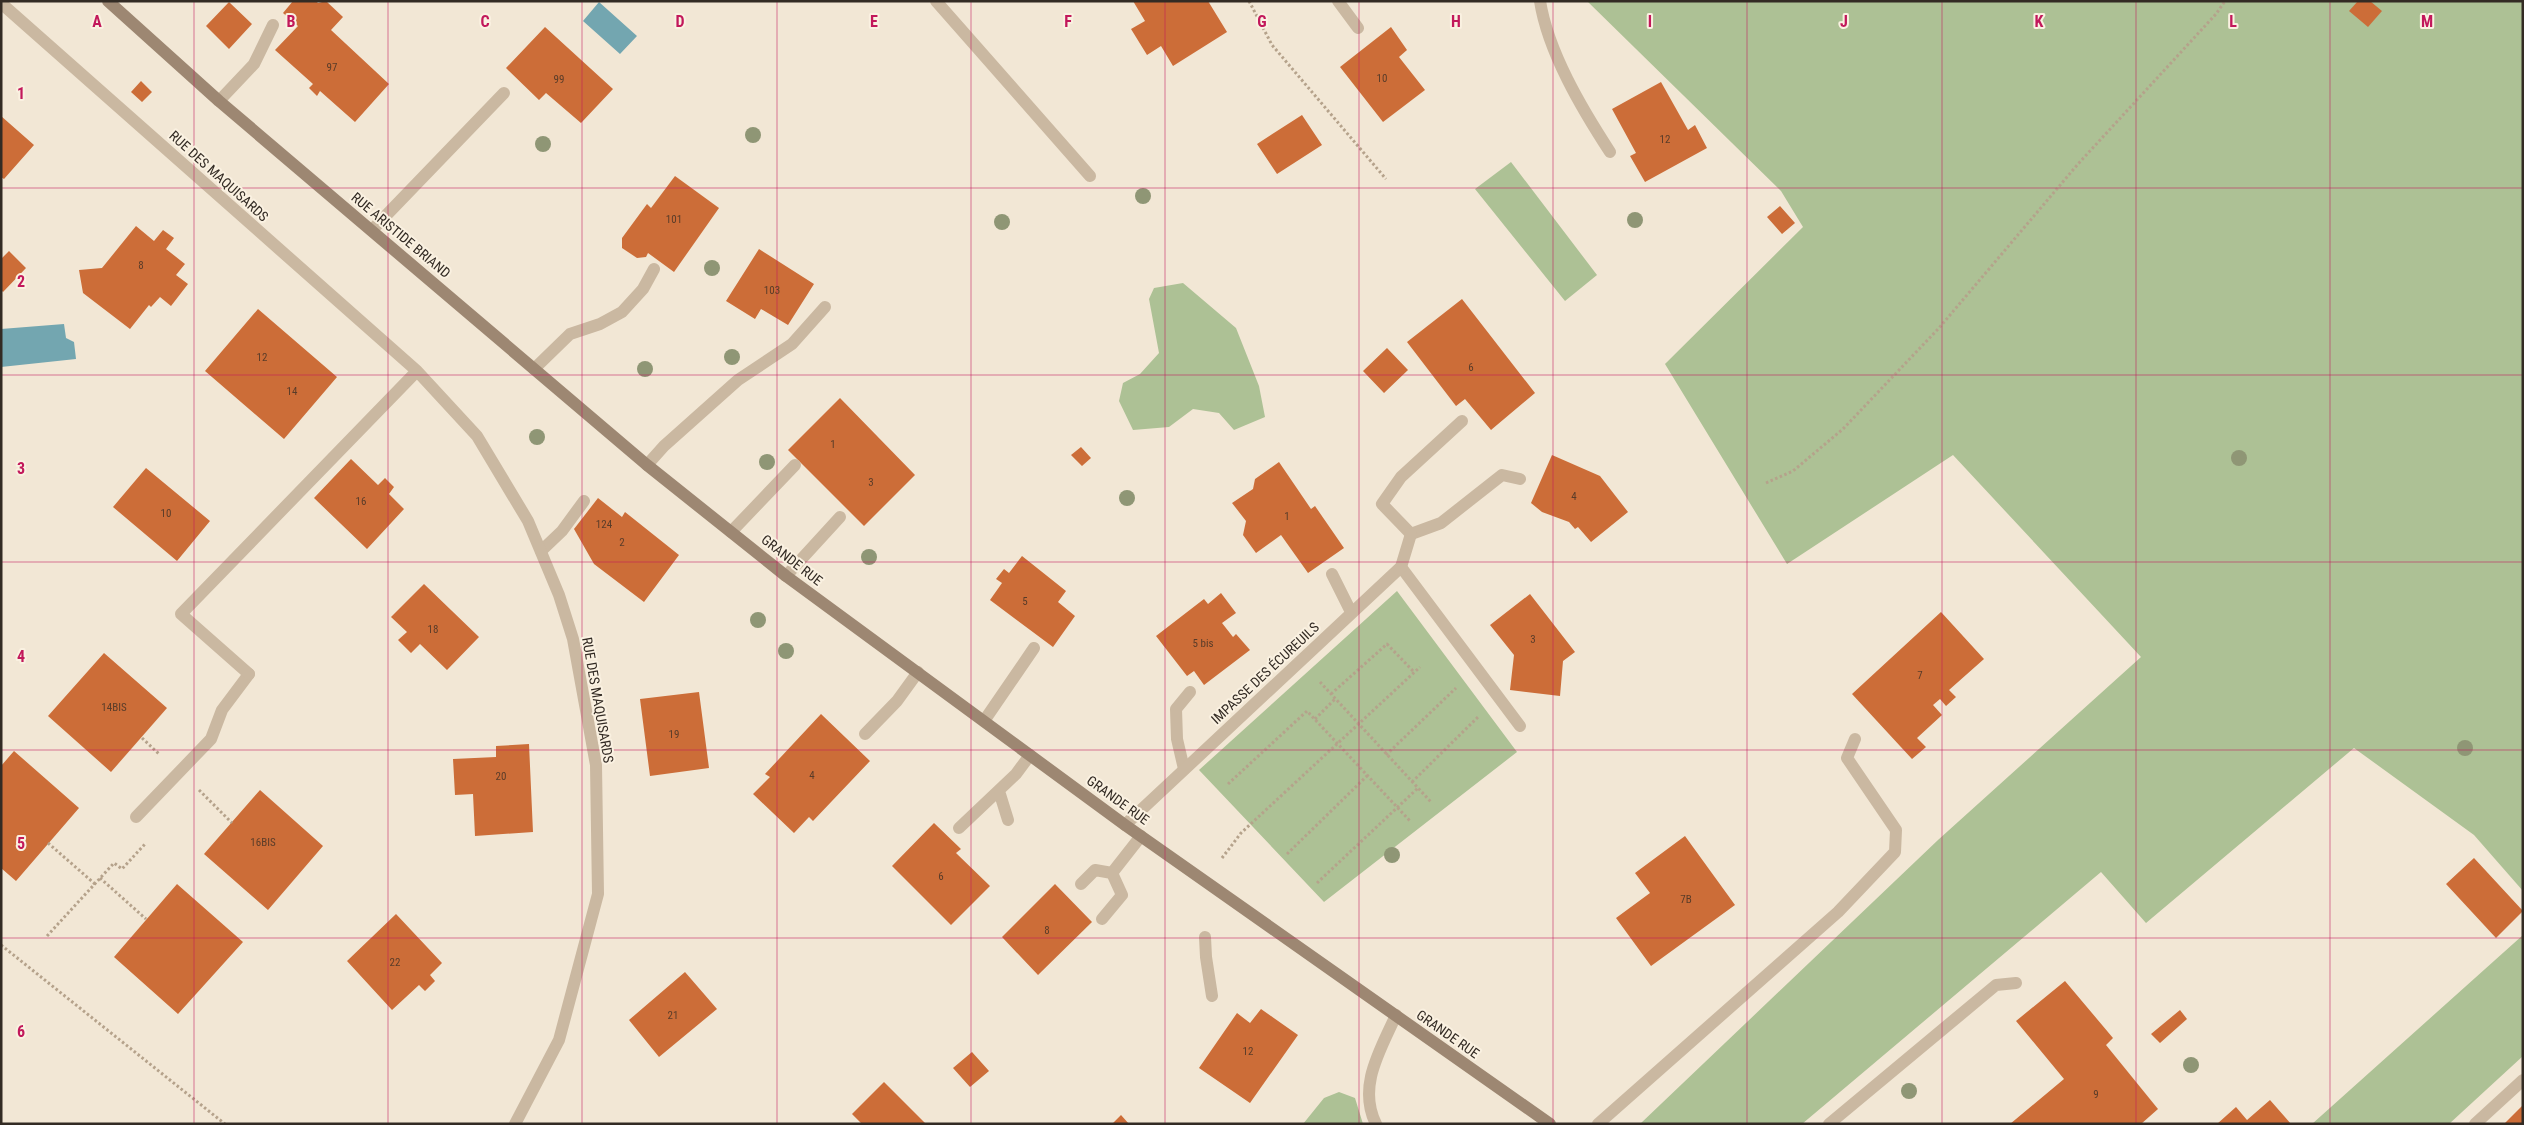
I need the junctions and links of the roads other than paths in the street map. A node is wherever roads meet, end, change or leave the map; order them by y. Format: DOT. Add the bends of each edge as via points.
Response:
graph roads {
  1 [pos="108,1"];
  2 [pos="936,1"];
  3 [pos="1338,1"];
  4 [pos="1540,1"];
  5 [pos="1,3"];
  6 [pos="273,25"];
  7 [pos="1358,28"];
  8 [pos="504,93"];
  9 [pos="219,101"];
  10 [pos="1610,152"];
  11 [pos="1090,176"];
  12 [pos="372,230"];
  13 [pos="654,269"];
  14 [pos="825,307"];
  15 [pos="534,369"];
  16 [pos="417,371"];
  17 [pos="1462,421"];
  18 [pos="647,465"];
  19 [pos="795,465"];
  20 [pos="1520,479"];
  21 [pos="676,490"];
  22 [pos="584,501"];
  23 [pos="840,517"];
  24 [pos="731,532"];
  25 [pos="1411,534"];
  26 [pos="541,550"];
  27 [pos="1401,566"];
  28 [pos="1332,574"];
  29 [pos="786,576"];
  30 [pos="1351,612"];
  31 [pos="1034,648"];
  32 [pos="918,672"];
  33 [pos="1190,692"];
  34 [pos="984,721"];
  35 [pos="1520,726"];
  36 [pos="865,734"];
  37 [pos="1855,739"];
  38 [pos="1030,755"];
  39 [pos="1184,769"];
  40 [pos="999,791"];
  41 [pos="136,817"];
  42 [pos="1008,820"];
  43 [pos="1125,825"];
  44 [pos="959,828"];
  45 [pos="1141,836"];
  46 [pos="1112,873"];
  47 [pos="1081,884"];
  48 [pos="1102,919"];
  49 [pos="1205,937"];
  50 [pos="2016,983"];
  51 [pos="1212,996"];
  52 [pos="1396,1015"];
  53 [pos="2523,1080"];
  54 [pos="514,1124"];
  55 [pos="1376,1124"];
  56 [pos="1550,1124"];
  57 [pos="1598,1124"];
  58 [pos="1829,1124"];
  59 [pos="2475,1124"];
  1 -- 9 [label="street, RUE ARISTIDE BRIAND"];
  2 -- 11 [label="street"];
  3 -- 7 [label="street"];
  4 -- 10 [label="street" via="1543,21 1582,108"];
  5 -- 16 [label="street, RUE DES MAQUISARDS"];
  6 -- 9 [label="street" via="254,64"];
  8 -- 12 [label="street"];
  9 -- 12 [label="street, RUE ARISTIDE BRIAND"];
  12 -- 15 [label="street, RUE ARISTIDE BRIAND"];
  13 -- 15 [label="street" via="643,289 622,312 570,334"];
  14 -- 18 [label="street" via="792,344 738,380"];
  15 -- 18 [label="street, RUE ARISTIDE BRIAND"];
  16 -- 26 [label="street, RUE DES MAQUISARDS" via="477,436 528,521"];
  16 -- 41 [label="street" via="181,614 249,674 222,710 211,738"];
  17 -- 25 [label="street" via="1401,477 1382,504"];
  18 -- 21 [label="street, RUE ARISTIDE BRIAND"];
  19 -- 24 [label="street"];
  20 -- 25 [label="street" via="1502,475 1441,524"];
  21 -- 24 [label="street, GRANDE RUE"];
  22 -- 26 [label="street" via="562,531"];
  23 -- 29 [label="street"];
  24 -- 29 [label="street, GRANDE RUE"];
  25 -- 27 [label="street"];
  26 -- 54 [label="street, RUE DES MAQUISARDS" via="573,639 596,765 598,894 559,1040"];
  27 -- 30 [label="street, IMPASSE DES ÉCUREUILS"];
  27 -- 35 [label="street"];
  28 -- 30 [label="street"];
  29 -- 32 [label="street, GRANDE RUE"];
  30 -- 39 [label="street, IMPASSE DES ÉCUREUILS"];
  31 -- 34 [label="street"];
  32 -- 34 [label="street, GRANDE RUE"];
  32 -- 36 [label="street"];
  33 -- 39 [label="street" via="1176,708 1177,739"];
  34 -- 38 [label="street, GRANDE RUE"];
  37 -- 57 [label="street" via="1847,758 1896,830 1895,852 1838,912"];
  38 -- 40 [label="street"];
  38 -- 43 [label="street, GRANDE RUE"];
  39 -- 43 [label="street, IMPASSE DES ÉCUREUILS"];
  40 -- 42 [label="street"];
  40 -- 44 [label="street"];
  43 -- 45 [label="street, GRANDE RUE"];
  45 -- 46 [label="street"];
  45 -- 52 [label="street, GRANDE RUE"];
  46 -- 47 [label="street" via="1095,870"];
  46 -- 48 [label="street" via="1122,895"];
  49 -- 51 [label="street"];
  50 -- 58 [label="street" via="1996,985"];
  52 -- 55 [label="street" via="1372,1067 1369,1090"];
  52 -- 56 [label="street, GRANDE RUE"];
  53 -- 59 [label="street"];
}
